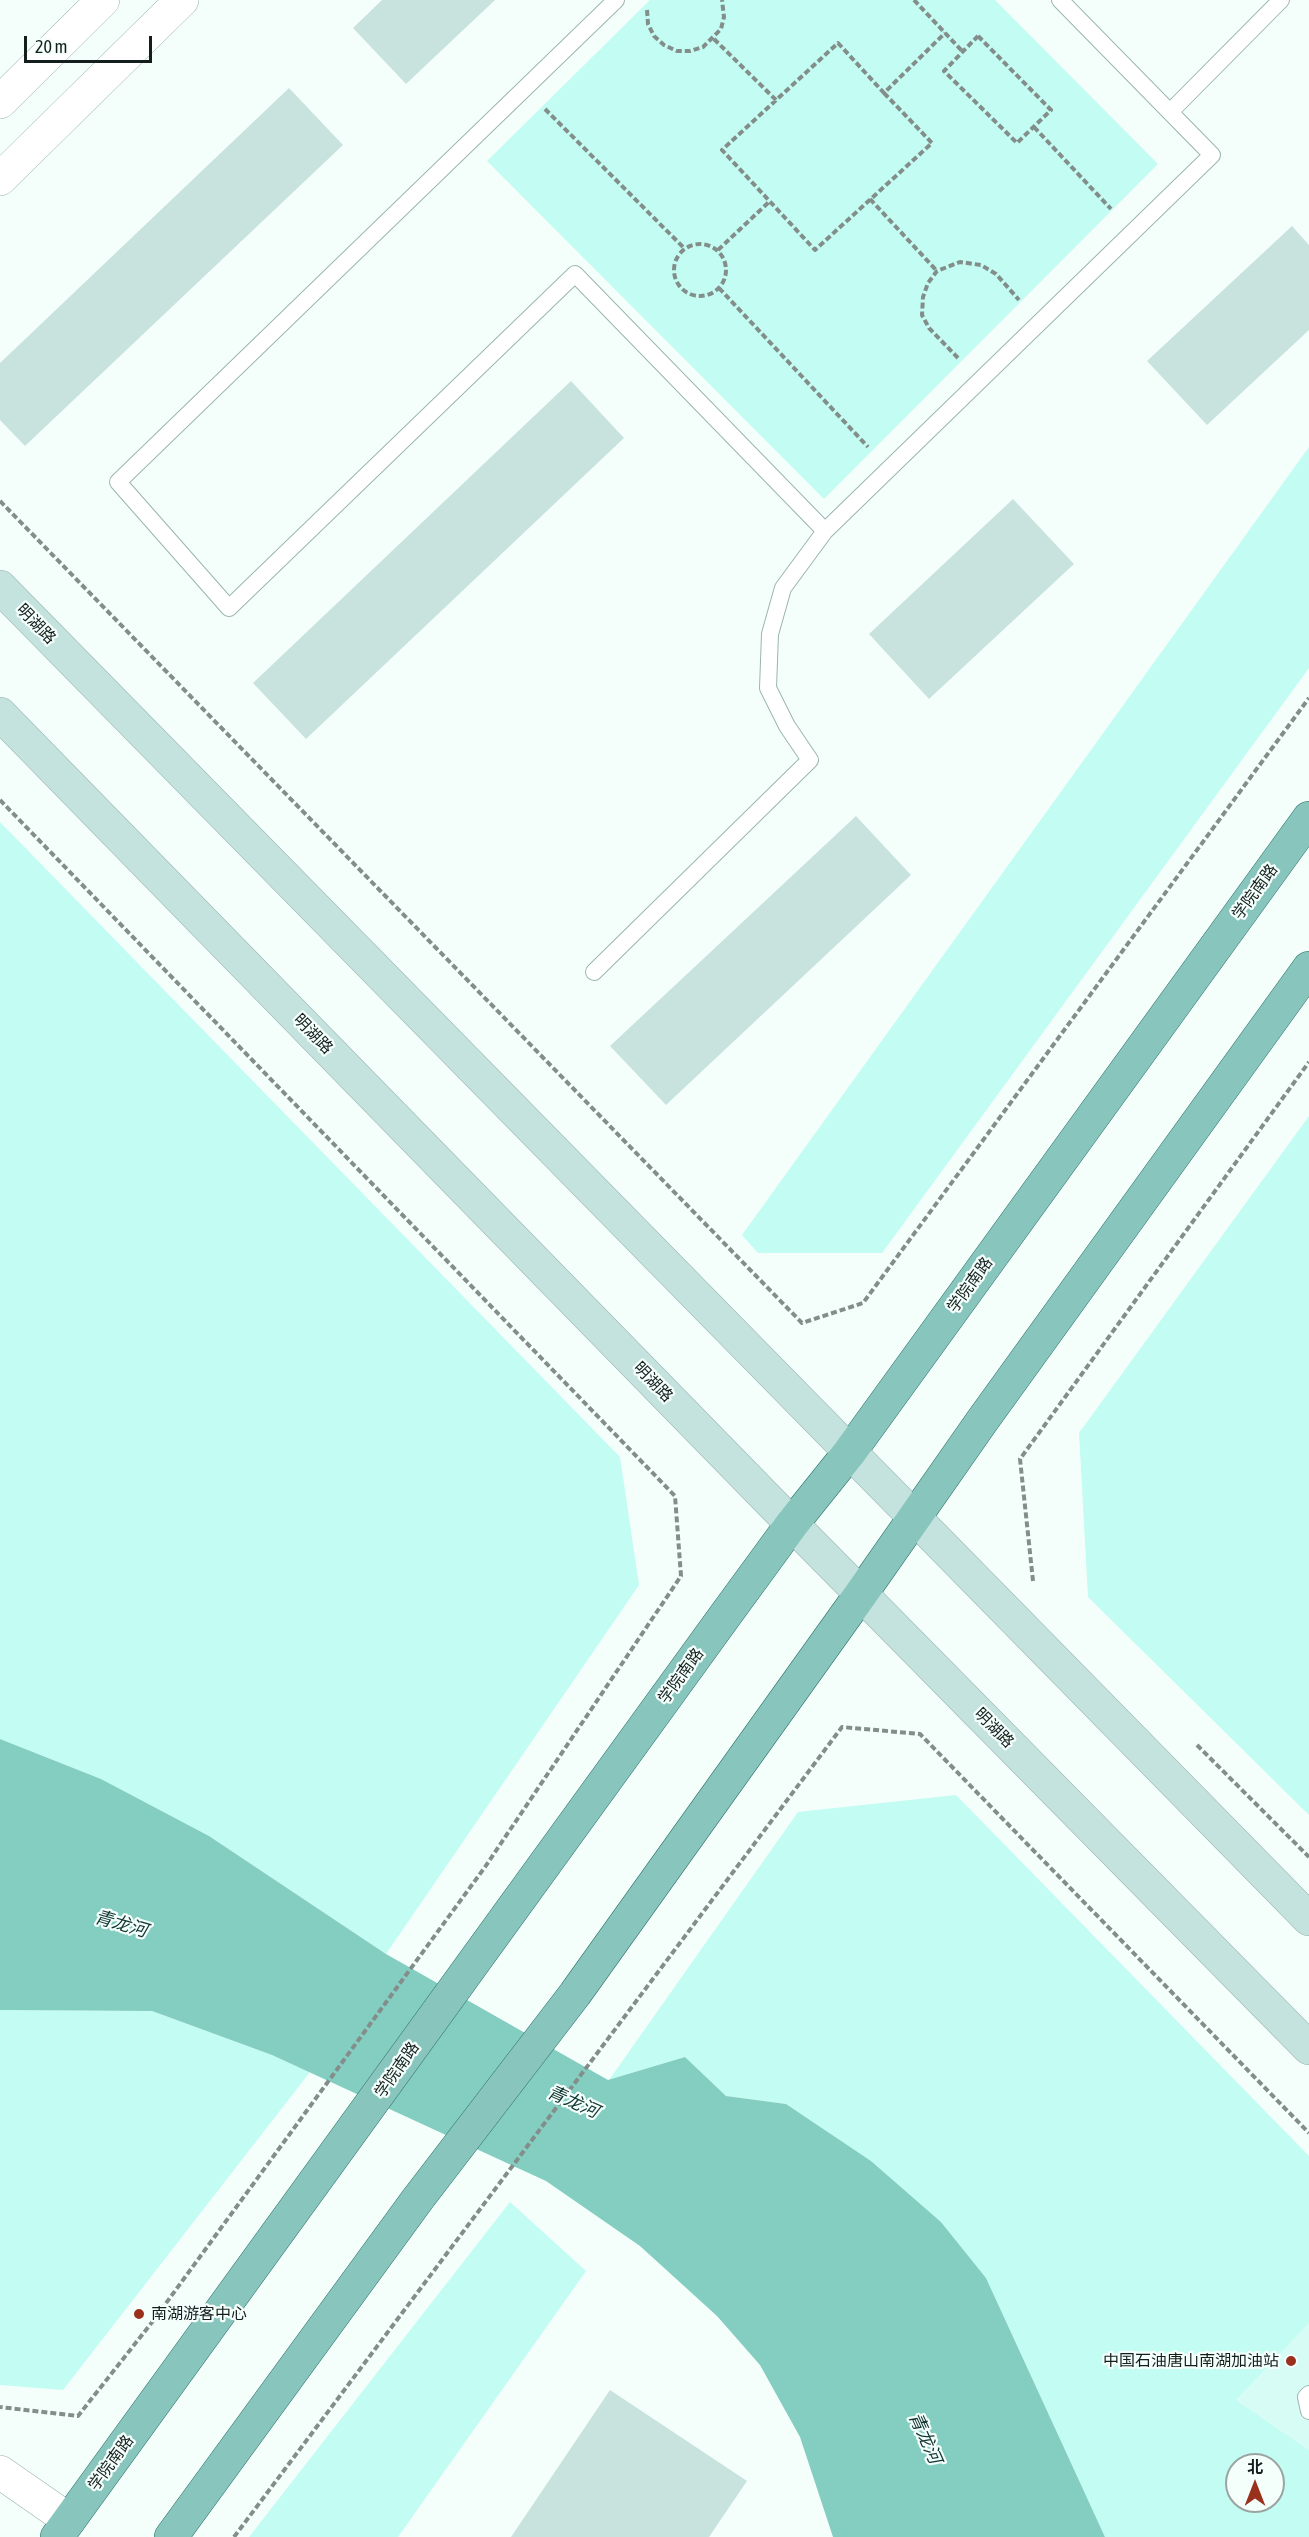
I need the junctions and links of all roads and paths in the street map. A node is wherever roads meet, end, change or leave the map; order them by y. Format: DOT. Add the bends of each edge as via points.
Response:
graph roads {
  1 [pos="103,0"];
  2 [pos="182,0"];
  3 [pos="616,0"];
  4 [pos="649,0"];
  5 [pos="722,0"];
  6 [pos="914,0"];
  7 [pos="1060,0"];
  8 [pos="1281,0"];
  9 [pos="945,33"];
  10 [pos="714,39"];
  11 [pos="963,52"];
  12 [pos="525,89"];
  13 [pos="884,93"];
  14 [pos="776,100"];
  15 [pos="0,102"];
  16 [pos="1170,112"];
  17 [pos="1034,127"];
  18 [pos="0,179"];
  19 [pos="870,199"];
  20 [pos="770,201"];
  21 [pos="1112,210"];
  22 [pos="684,248"];
  23 [pos="717,250"];
  24 [pos="937,271"];
  25 [pos="719,288"];
  26 [pos="1040,322"];
  27 [pos="980,381"];
  28 [pos="889,469"];
  29 [pos="0,501"];
  30 [pos="825,531"];
  31 [pos="0,587"];
  32 [pos="1309,698"];
  33 [pos="0,714"];
  34 [pos="0,800"];
  35 [pos="1309,818"];
  36 [pos="1309,968"];
  37 [pos="594,972"];
  38 [pos="1309,1062"];
  39 [pos="849,1453"];
  40 [pos="914,1516"];
  41 [pos="792,1524"];
  42 [pos="1041,1589"];
  43 [pos="861,1594"];
  44 [pos="1192,1740"];
  45 [pos="1309,1857"];
  46 [pos="1309,1919"];
  47 [pos="1309,2048"];
  48 [pos="1309,2133"];
  49 [pos="1309,2394"];
  50 [pos="0,2407"];
  51 [pos="1309,2411"];
  52 [pos="0,2472"];
  53 [pos="63,2529"];
  54 [pos="171,2537"];
  55 [pos="234,2537"];
  1 -- 15 [label="street"];
  2 -- 18 [label="street"];
  3 -- 12 [label="lane"];
  4 -- 10 [label="path" via="648,24 664,45 690,51"];
  5 -- 10 [label="path" via="724,17"];
  6 -- 9 [label="path"];
  7 -- 16 [label="lane"];
  8 -- 16 [label="lane"];
  9 -- 11 [label="path"];
  9 -- 13 [label="path"];
  10 -- 14 [label="path"];
  11 -- 17 [label="path" via="978,36 1051,110"];
  11 -- 17 [label="path" via="944,71 1017,143"];
  12 -- 22 [label="path"];
  12 -- 30 [label="lane" via="118,482 230,608 575,274"];
  13 -- 14 [label="path" via="838,43"];
  13 -- 19 [label="path" via="932,143"];
  14 -- 20 [label="path" via="722,150"];
  16 -- 26 [label="lane" via="1212,154"];
  17 -- 21 [label="path"];
  19 -- 20 [label="path" via="815,250"];
  19 -- 24 [label="path"];
  20 -- 23 [label="path"];
  22 -- 23 [label="path" via="702,243"];
  22 -- 25 [label="path" via="675,263 681,288 696,296"];
  23 -- 25 [label="path" via="726,265"];
  24 -- 26 [label="path" via="960,262 981,265 996,274"];
  24 -- 27 [label="path" via="928,282 922,315 929,328"];
  25 -- 28 [label="path"];
  26 -- 27 [label="lane"];
  27 -- 28 [label="lane"];
  28 -- 30 [label="lane"];
  29 -- 32 [label="path" via="802,1323 863,1303"];
  30 -- 37 [label="lane" via="783,588 770,634 768,688 810,760"];
  31 -- 39 [label="main road, 明湖路"];
  33 -- 41 [label="main road, 明湖路"];
  34 -- 50 [label="path" via="675,1496 681,1576 458,1904 153,2321 78,2416"];
  35 -- 39 [label="main road, 学院南路"];
  36 -- 40 [label="main road"];
  38 -- 42 [label="path" via="1020,1460 1033,1581"];
  39 -- 40 [label="main road, 明湖路"];
  39 -- 41 [label="main road, 学院南路"];
  40 -- 43 [label="main road"];
  40 -- 46 [label="main road, 明湖路"];
  41 -- 43 [label="main road, 明湖路"];
  41 -- 53 [label="main road, 学院南路"];
  43 -- 47 [label="main road, 明湖路"];
  43 -- 54 [label="main road" via="575,1994 417,2200"];
  44 -- 45 [label="path"];
  48 -- 55 [label="path" via="920,1734 842,1727"];
  49 -- 51 [label="lane"];
  52 -- 53 [label="street"];
}
